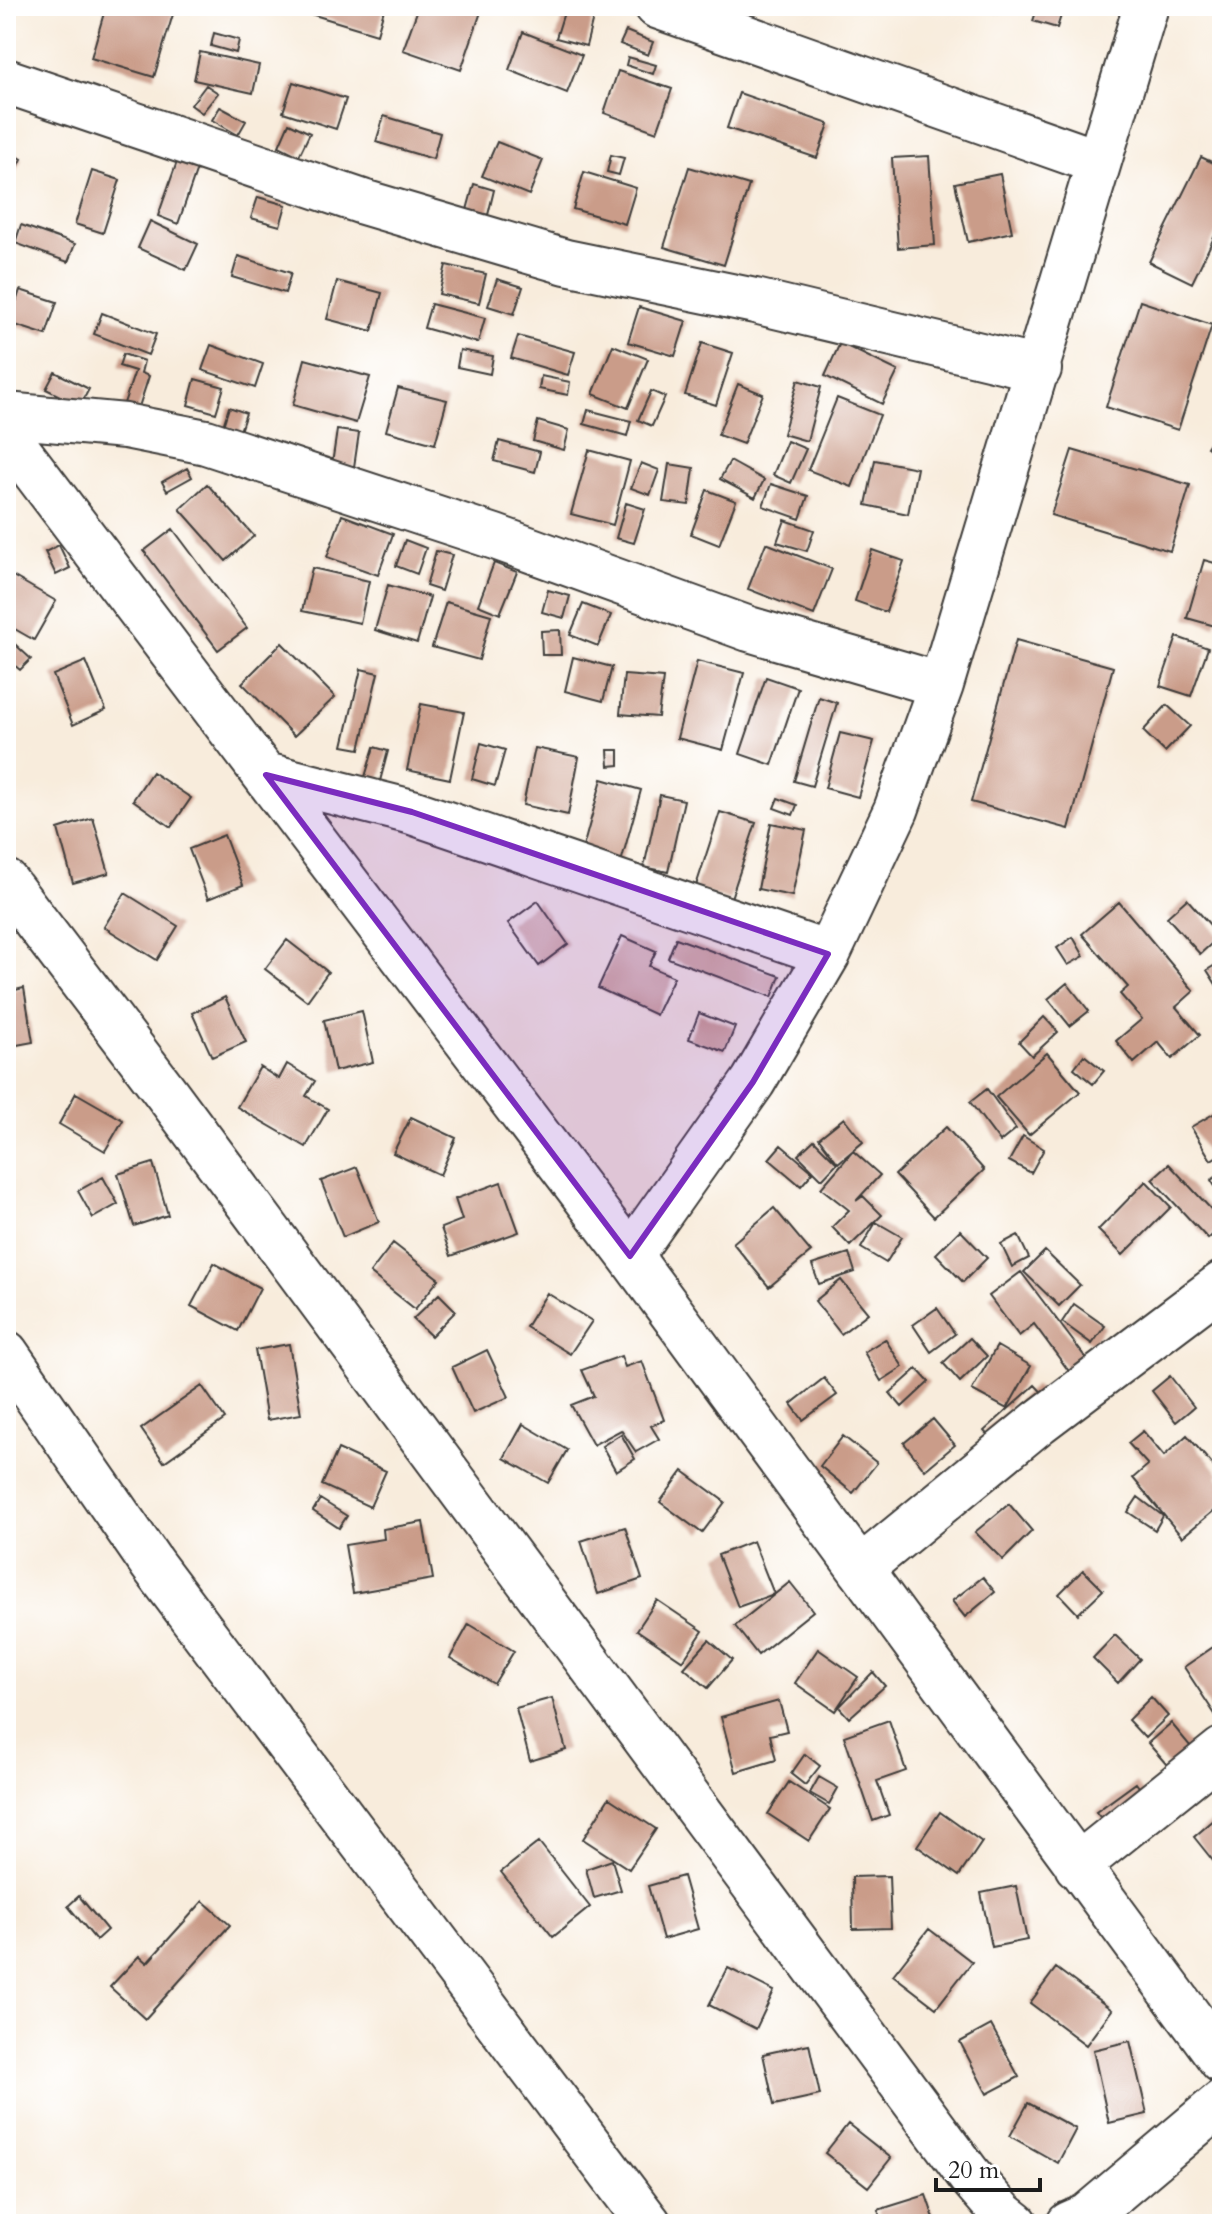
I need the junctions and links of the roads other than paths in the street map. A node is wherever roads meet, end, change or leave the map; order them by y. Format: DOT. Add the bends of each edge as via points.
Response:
graph roads {
  1 [pos="657,6"];
  2 [pos="1146,6"];
  3 [pos="6,81"];
  4 [pos="1098,162"];
  5 [pos="1039,369"];
  6 [pos="6,415"];
  7 [pos="6,434"];
  8 [pos="941,685"];
  9 [pos="266,775"];
  10 [pos="6,882"];
  11 [pos="828,954"];
  12 [pos="630,1256"];
  13 [pos="1222,1284"];
  14 [pos="6,1353"];
  15 [pos="860,1569"];
  16 [pos="1222,1750"];
  17 [pos="1077,1866"];
  18 [pos="1222,2061"];
  19 [pos="1222,2102"];
  20 [pos="649,2224"];
  21 [pos="1016,2224"];
  22 [pos="1069,2224"];
  1 -- 4 [label="street"];
  2 -- 4 [label="street"];
  3 -- 5 [label="street" via="363,202 566,262"];
  4 -- 5 [label="street"];
  5 -- 8 [label="street"];
  6 -- 8 [label="street" via="125,426 206,442 495,537 749,629"];
  7 -- 9 [label="street"];
  8 -- 11 [label="street" via="896,810"];
  9 -- 11 [label="street" via="342,792 502,841"];
  9 -- 12 [label="street"];
  10 -- 21 [label="street" via="969,2175"];
  11 -- 12 [label="street" via="753,1082"];
  12 -- 15 [label="street"];
  13 -- 15 [label="street" via="1039,1422"];
  14 -- 20 [label="street" via="152,1564"];
  15 -- 17 [label="street"];
  16 -- 17 [label="street"];
  17 -- 18 [label="street"];
  19 -- 22 [label="street" via="1087,2216"];
}
